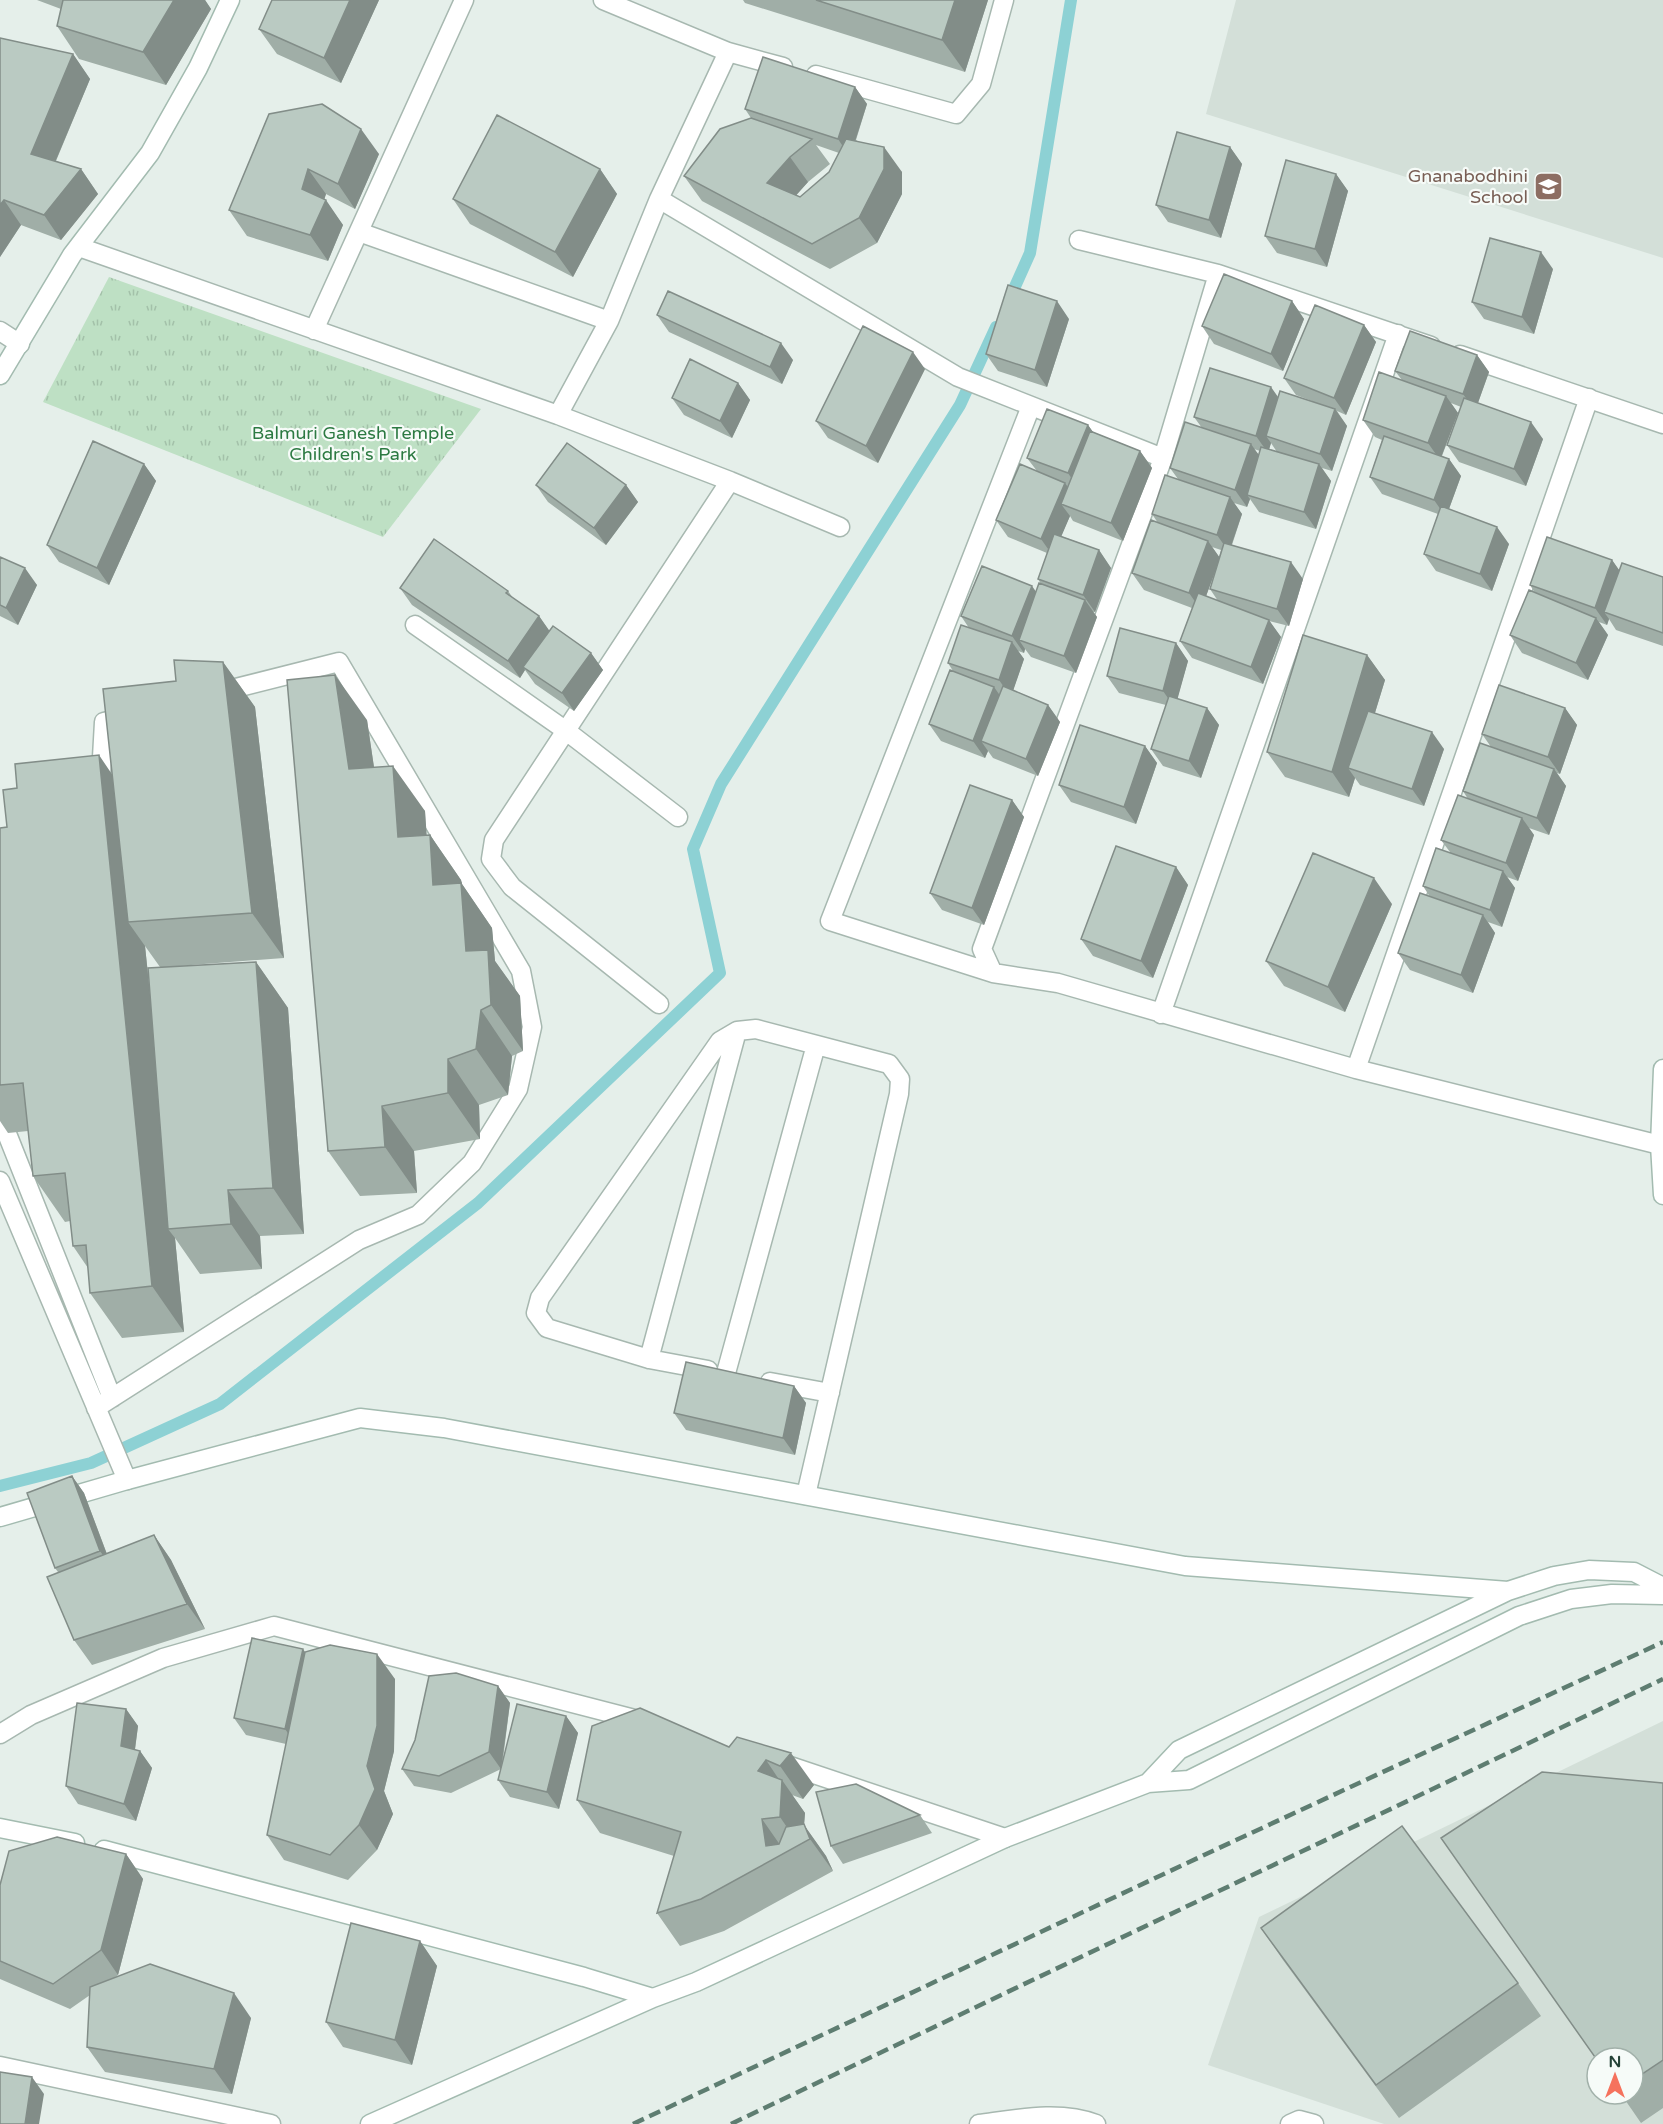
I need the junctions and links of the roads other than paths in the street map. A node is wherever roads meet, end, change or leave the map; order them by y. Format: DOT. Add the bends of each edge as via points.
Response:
graph roads {
  1 [pos="231,0"];
  2 [pos="464,0"];
  3 [pos="603,0"];
  4 [pos="1004,0"];
  5 [pos="728,52"];
  6 [pos="659,199"];
  7 [pos="359,232"];
  8 [pos="1079,240"];
  9 [pos="79,247"];
  10 [pos="1218,274"];
  11 [pos="609,321"];
  12 [pos="314,330"];
  13 [pos="0,331"];
  14 [pos="1398,334"];
  15 [pos="20,344"];
  16 [pos="0,375"];
  17 [pos="1589,398"];
  18 [pos="1031,406"];
  19 [pos="558,415"];
  20 [pos="1663,424"];
  21 [pos="1162,458"];
  22 [pos="730,481"];
  23 [pos="840,527"];
  24 [pos="415,625"];
  25 [pos="202,697"];
  26 [pos="148,711"];
  27 [pos="565,730"];
  28 [pos="81,786"];
  29 [pos="678,817"];
  30 [pos="993,973"];
  31 [pos="659,1004"];
  32 [pos="1161,1014"];
  33 [pos="737,1031"];
  34 [pos="816,1045"];
  35 [pos="1356,1069"];
  36 [pos="1663,1069"];
  37 [pos="0,1116"];
  38 [pos="1660,1145"];
  39 [pos="0,1181"];
  40 [pos="1663,1195"];
  41 [pos="649,1359"];
  42 [pos="737,1376"];
  43 [pos="830,1393"];
  44 [pos="104,1403"];
  45 [pos="125,1475"];
  46 [pos="806,1495"];
  47 [pos="0,1517"];
  48 [pos="1663,1587"];
  49 [pos="1508,1591"];
  50 [pos="1663,1595"];
  51 [pos="659,1726"];
  52 [pos="0,1734"];
  53 [pos="760,1756"];
  54 [pos="1148,1783"];
  55 [pos="0,1828"];
  56 [pos="1005,1838"];
  57 [pos="653,1998"];
  58 [pos="0,2066"];
  59 [pos="271,2124"];
  60 [pos="370,2124"];
  61 [pos="979,2124"];
  62 [pos="1096,2124"];
  63 [pos="1290,2124"];
  64 [pos="1314,2124"];
  1 -- 9 [label="street" via="150,153"];
  2 -- 7 [label="street"];
  3 -- 5 [label="street"];
  4 -- 5 [label="street" via="981,84 956,114"];
  5 -- 6 [label="street"];
  6 -- 11 [label="street"];
  6 -- 18 [label="street" via="958,377"];
  7 -- 11 [label="street"];
  7 -- 12 [label="street"];
  8 -- 10 [label="street"];
  9 -- 12 [label="street"];
  9 -- 15 [label="street"];
  10 -- 14 [label="street"];
  10 -- 21 [label="street"];
  11 -- 19 [label="street"];
  12 -- 19 [label="street"];
  13 -- 15 [label="street"];
  14 -- 17 [label="street"];
  14 -- 32 [label="street"];
  15 -- 16 [label="street"];
  17 -- 20 [label="street"];
  17 -- 35 [label="street"];
  18 -- 21 [label="street"];
  18 -- 30 [label="street" via="830,921"];
  19 -- 22 [label="street"];
  21 -- 30 [label="street" via="982,949"];
  22 -- 23 [label="street"];
  22 -- 27 [label="street"];
  24 -- 27 [label="street"];
  25 -- 44 [label="street" via="339,663 521,971 532,1028 518,1089 472,1163 418,1215 359,1240"];
  26 -- 28 [label="street" via="104,722 101,775"];
  27 -- 29 [label="street"];
  27 -- 31 [label="street" via="494,840 491,860 512,887"];
  30 -- 32 [label="street" via="1059,983"];
  32 -- 35 [label="street"];
  33 -- 34 [label="street" via="756,1029"];
  33 -- 41 [label="street"];
  33 -- 41 [label="street" via="720,1041 540,1298 536,1313 547,1328"];
  34 -- 42 [label="street"];
  34 -- 43 [label="street" via="889,1064 900,1079"];
  35 -- 38 [label="street"];
  36 -- 38 [label="street"];
  37 -- 44 [label="street"];
  38 -- 40 [label="street"];
  39 -- 44 [label="street"];
  41 -- 42 [label="street"];
  42 -- 43 [label="street"];
  43 -- 46 [label="street"];
  44 -- 45 [label="street"];
  45 -- 46 [label="street" via="360,1418 444,1428"];
  45 -- 47 [label="street"];
  46 -- 49 [label="street" via="1185,1566"];
  48 -- 49 [label="street" via="1634,1572 1589,1570"];
  49 -- 54 [label="street" via="1179,1750"];
  50 -- 54 [label="street" via="1612,1594 1571,1599 1519,1616 1189,1780"];
  51 -- 52 [label="street" via="274,1626 163,1658 31,1715"];
  53 -- 56 [label="street"];
  54 -- 56 [label="street"];
  55 -- 57 [label="street" via="89,1846"];
  56 -- 57 [label="street" via="696,1982"];
  57 -- 60 [label="street"];
  58 -- 59 [label="street"];
  61 -- 62 [label="street" via="1033,2117 1066,2117"];
  63 -- 64 [label="street" via="1299,2120"];
}
